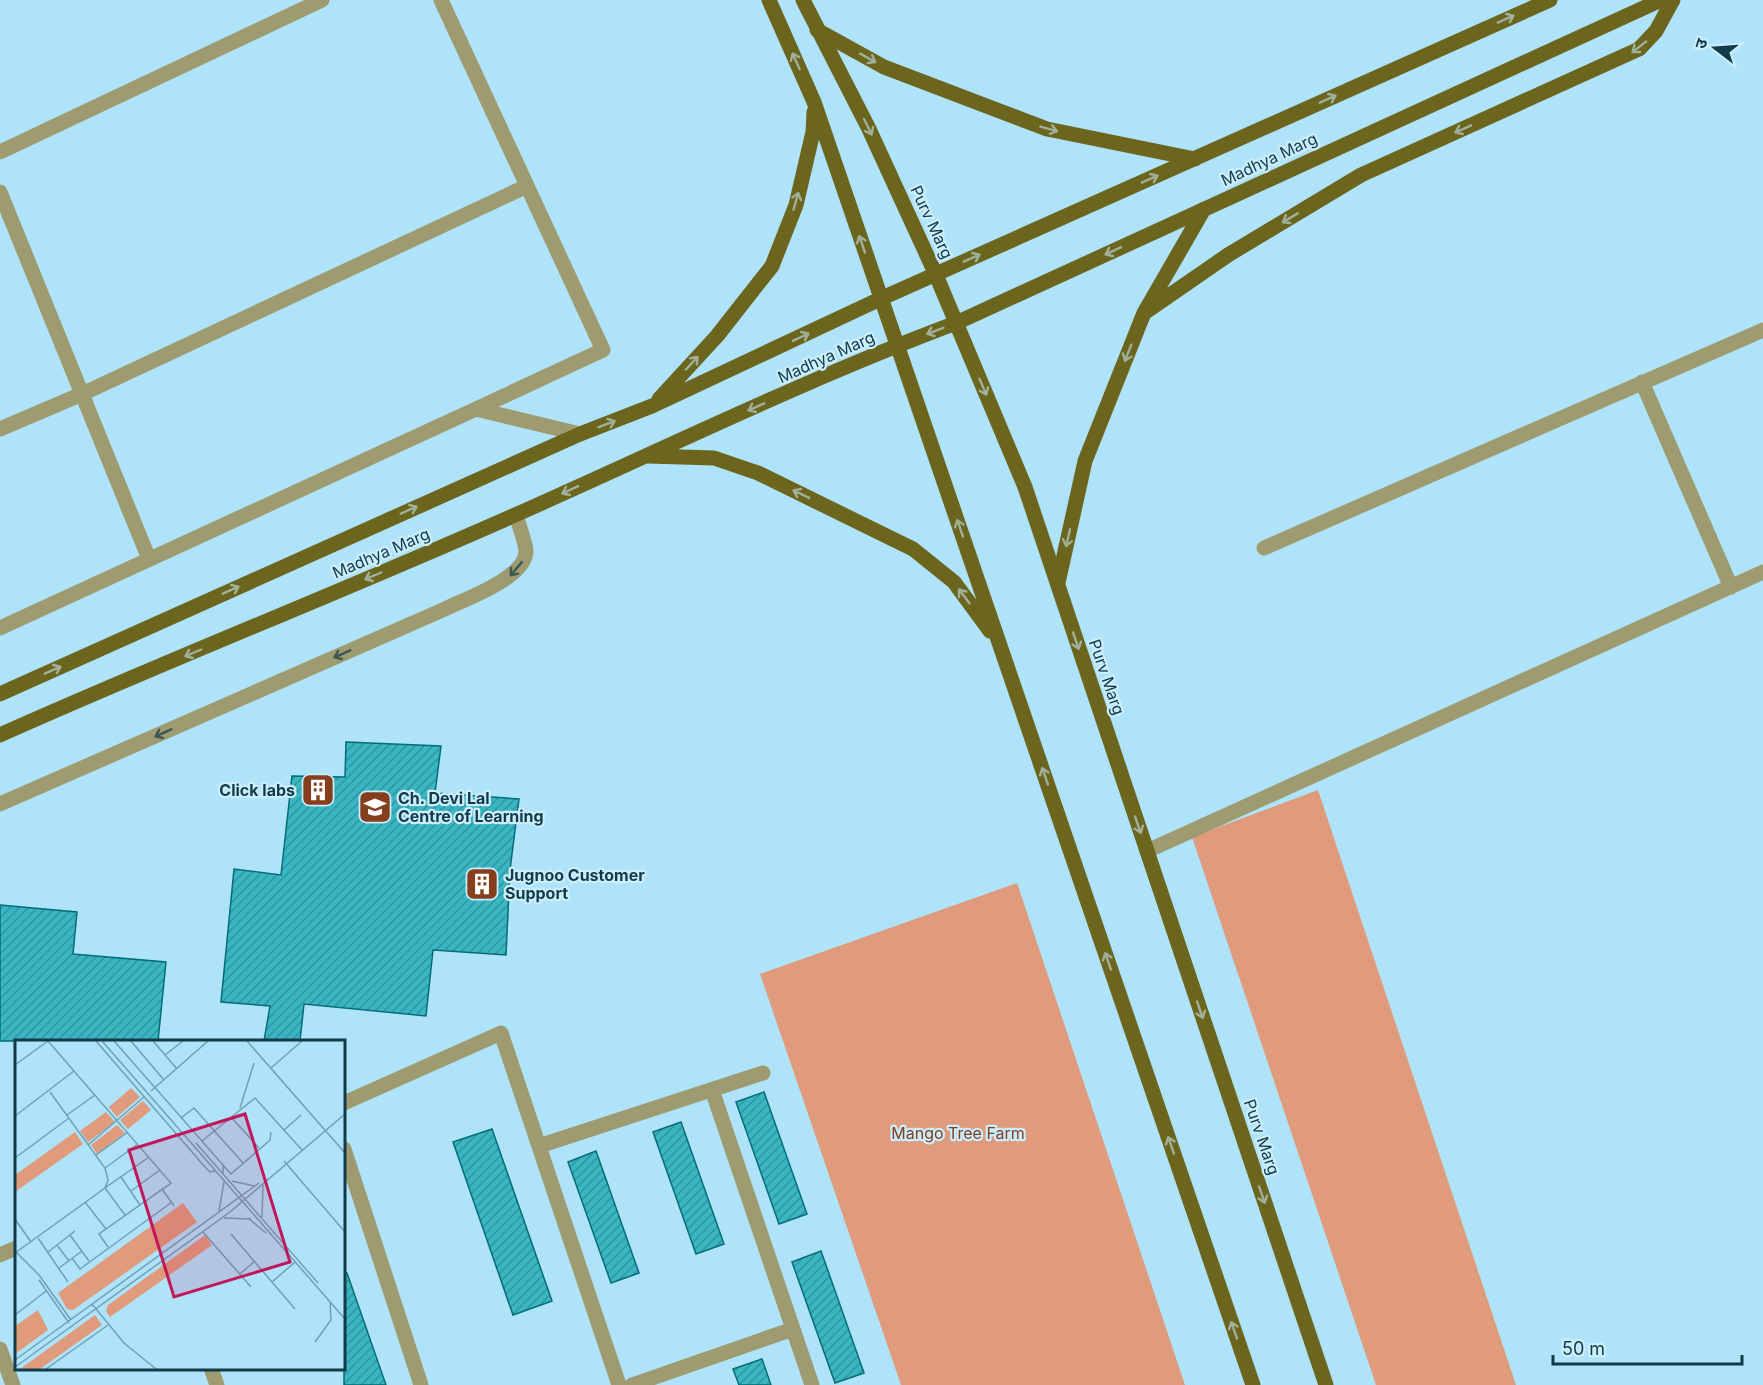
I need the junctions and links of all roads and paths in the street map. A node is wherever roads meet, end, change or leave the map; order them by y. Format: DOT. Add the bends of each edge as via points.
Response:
graph roads {
  1 [pos="322,0"];
  2 [pos="441,0"];
  3 [pos="769,0"];
  4 [pos="803,0"];
  5 [pos="1550,0"];
  6 [pos="1661,0"];
  7 [pos="1673,0"];
  8 [pos="817,30"];
  9 [pos="814,102"];
  10 [pos="0,152"];
  11 [pos="1195,159"];
  12 [pos="527,186"];
  13 [pos="0,192"];
  14 [pos="1204,209"];
  15 [pos="936,274"];
  16 [pos="880,299"];
  17 [pos="1144,314"];
  18 [pos="956,323"];
  19 [pos="1763,330"];
  20 [pos="897,345"];
  21 [pos="1642,382"];
  22 [pos="82,394"];
  23 [pos="652,406"];
  24 [pos="476,409"];
  25 [pos="0,429"];
  26 [pos="580,434"];
  27 [pos="642,456"];
  28 [pos="516,515"];
  29 [pos="1264,548"];
  30 [pos="149,559"];
  31 [pos="1763,572"];
  32 [pos="1058,585"];
  33 [pos="1731,587"];
  34 [pos="0,628"];
  35 [pos="999,643"];
  36 [pos="0,694"];
  37 [pos="0,735"];
  38 [pos="0,804"];
  39 [pos="1147,851"];
  40 [pos="763,1073"];
  41 [pos="712,1090"];
  42 [pos="345,1103"];
  43 [pos="539,1146"];
  44 [pos="345,1152"];
  45 [pos="15,1248"];
  46 [pos="0,1255"];
  47 [pos="793,1329"];
  48 [pos="0,1349"];
  49 [pos="212,1370"];
  50 [pos="13,1385"];
  51 [pos="217,1385"];
  52 [pos="421,1385"];
  53 [pos="619,1385"];
  54 [pos="632,1385"];
  55 [pos="812,1385"];
  56 [pos="1253,1385"];
  57 [pos="1326,1385"];
  1 -- 10 [label="street"];
  2 -- 12 [label="street"];
  9 -- 3 [label="main road, one-way"];
  4 -- 8 [label="main road, Purv Marg"];
  11 -- 5 [label="main road, Madhya Marg, one-way"];
  6 -- 14 [label="main road, Madhya Marg"];
  7 -- 17 [label="main road, one-way" via="1656,31 1639,49 1361,175 1228,255"];
  8 -- 11 [label="main road, one-way" via="884,67 1047,129"];
  8 -- 15 [label="main road, Purv Marg, one-way" via="869,129"];
  16 -- 9 [label="main road, one-way"];
  23 -- 9 [label="main road, one-way" via="717,336 772,266 796,205 813,132"];
  15 -- 11 [label="main road, Madhya Marg, one-way"];
  12 -- 22 [label="street"];
  12 -- 24 [label="street" via="603,350"];
  13 -- 22 [label="street"];
  14 -- 17 [label="main road"];
  14 -- 18 [label="main road, Madhya Marg, one-way"];
  15 -- 16 [label="main road, Madhya Marg"];
  15 -- 18 [label="main road, Purv Marg"];
  16 -- 20 [label="main road"];
  23 -- 16 [label="main road, Madhya Marg, one-way"];
  17 -- 32 [label="main road, one-way" via="1085,461"];
  18 -- 20 [label="main road, Madhya Marg, one-way"];
  18 -- 32 [label="main road, Purv Marg, one-way" via="1025,487"];
  19 -- 21 [label="street"];
  20 -- 27 [label="main road, Madhya Marg, one-way"];
  35 -- 20 [label="main road, one-way"];
  21 -- 29 [label="street"];
  21 -- 33 [label="street"];
  22 -- 25 [label="street"];
  22 -- 30 [label="street"];
  26 -- 23 [label="main road, Madhya Marg, one-way"];
  24 -- 26 [label="street"];
  24 -- 30 [label="street"];
  36 -- 26 [label="main road, Madhya Marg, one-way"];
  27 -- 28 [label="main road, Madhya Marg, one-way"];
  35 -- 27 [label="main road, one-way" via="954,582 913,549 758,473 714,458"];
  28 -- 37 [label="main road, Madhya Marg, one-way"];
  28 -- 38 [label="street, one-way" via="526,550 512,576"];
  30 -- 34 [label="street"];
  31 -- 33 [label="street"];
  32 -- 39 [label="main road, Purv Marg, one-way"];
  33 -- 39 [label="street"];
  56 -- 35 [label="main road, one-way"];
  39 -- 57 [label="main road, Purv Marg, one-way"];
  40 -- 41 [label="street"];
  41 -- 43 [label="street"];
  41 -- 47 [label="street"];
  42 -- 43 [label="street" via="501,1033"];
  43 -- 53 [label="street"];
  44 -- 52 [label="street"];
  45 -- 46 [label="street"];
  47 -- 54 [label="street"];
  47 -- 55 [label="street"];
  48 -- 50 [label="street"];
  49 -- 51 [label="street"];
}
